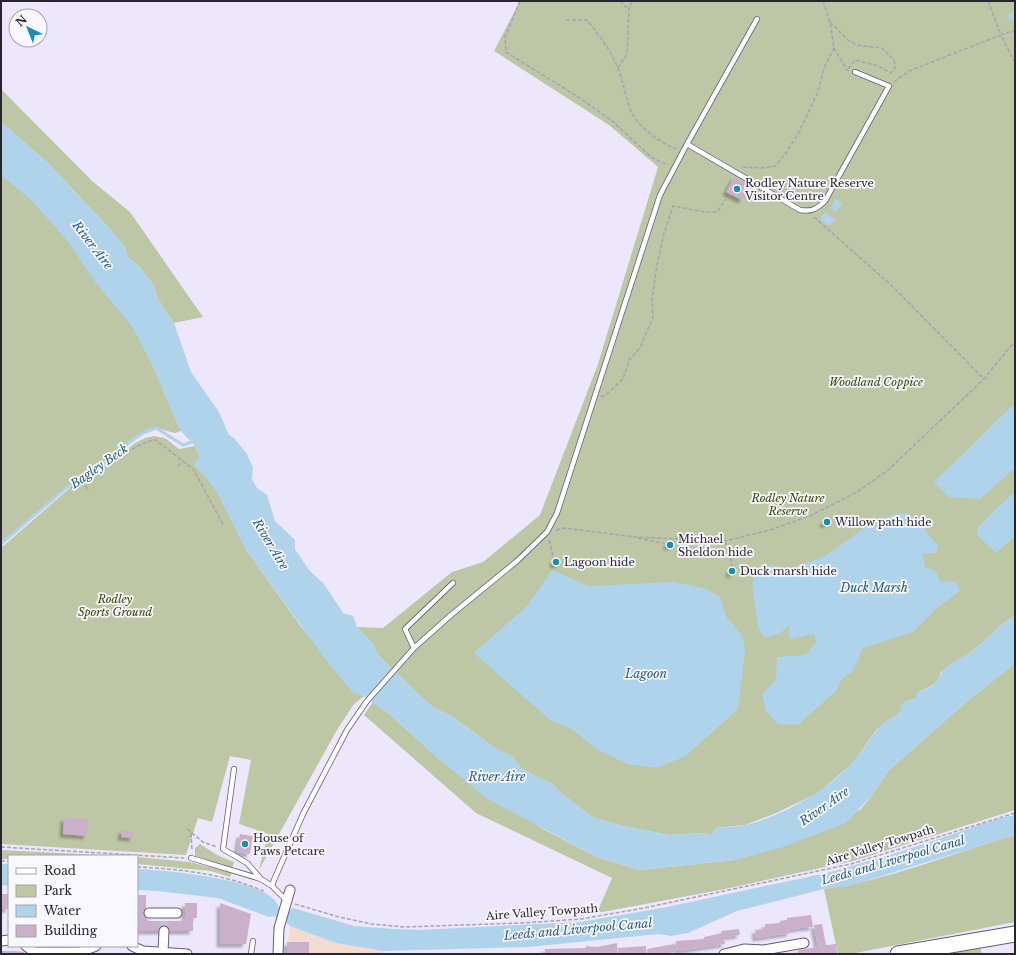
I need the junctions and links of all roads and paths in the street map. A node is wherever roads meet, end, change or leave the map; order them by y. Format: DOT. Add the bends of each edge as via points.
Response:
graph roads {
  1 [pos="520,1"];
  2 [pos="620,1"];
  3 [pos="632,1"];
  4 [pos="823,1"];
  5 [pos="988,1"];
  6 [pos="629,10"];
  7 [pos="757,19"];
  8 [pos="566,20"];
  9 [pos="830,22"];
  10 [pos="1015,30"];
  11 [pos="1001,36"];
  12 [pos="834,48"];
  13 [pos="1015,63"];
  14 [pos="618,68"];
  15 [pos="847,70"];
  16 [pos="855,72"];
  17 [pos="889,86"];
  18 [pos="687,144"];
  19 [pos="683,152"];
  20 [pos="675,169"];
  21 [pos="739,173"];
  22 [pos="726,199"];
  23 [pos="809,211"];
  24 [pos="1015,341"];
  25 [pos="984,379"];
  26 [pos="593,402"];
  27 [pos="183,460"];
  28 [pos="178,466"];
  29 [pos="82,481"];
  30 [pos="71,488"];
  31 [pos="88,489"];
  32 [pos="223,524"];
  33 [pos="547,532"];
  34 [pos="635,537"];
  35 [pos="725,541"];
  36 [pos="667,544"];
  37 [pos="554,560"];
  38 [pos="731,569"];
  39 [pos="453,583"];
  40 [pos="414,648"];
  41 [pos="234,769"];
  42 [pos="1015,813"];
  43 [pos="187,829"];
  44 [pos="191,833"];
  45 [pos="1,847"];
  46 [pos="223,849"];
  47 [pos="191,858"];
  48 [pos="138,867"];
  49 [pos="261,879"];
  50 [pos="272,886"];
  51 [pos="290,890"];
  52 [pos="268,892"];
  53 [pos="285,904"];
  54 [pos="149,913"];
  55 [pos="177,913"];
  56 [pos="164,931"];
  57 [pos="1015,934"];
  58 [pos="253,941"];
  59 [pos="804,942"];
  60 [pos="27,947"];
  61 [pos="93,947"];
  62 [pos="134,947"];
  63 [pos="57,951"];
  64 [pos="163,952"];
  65 [pos="187,954"];
  66 [pos="251,954"];
  67 [pos="278,954"];
  68 [pos="724,954"];
  69 [pos="898,954"];
  1 -- 20 [label="path" via="505,37 506,52 578,97 611,120 651,157"];
  2 -- 6 [label="path"];
  3 -- 6 [label="path"];
  4 -- 9 [label="path"];
  5 -- 11 [label="path"];
  6 -- 14 [label="path" via="627,54"];
  7 -- 18 [label="lane"];
  8 -- 14 [label="path" via="587,20 606,44"];
  9 -- 12 [label="path"];
  9 -- 15 [label="path" via="848,40 858,45 882,48 894,60 895,68 891,73 878,66 855,60"];
  10 -- 11 [label="path"];
  11 -- 13 [label="path"];
  11 -- 17 [label="path" via="909,71"];
  12 -- 15 [label="path"];
  12 -- 21 [label="path" via="825,66 817,94 786,154 775,166 744,167"];
  14 -- 19 [label="path" via="633,114 641,125 662,142"];
  15 -- 16 [label="path"];
  16 -- 17 [label="lane"];
  17 -- 23 [label="lane" via="825,201"];
  18 -- 19 [label="lane"];
  18 -- 21 [label="lane"];
  19 -- 20 [label="lane"];
  20 -- 26 [label="lane" via="660,195"];
  21 -- 23 [label="lane" via="800,210"];
  22 -- 26 [label="path" via="717,212 673,206 657,265 652,299 653,317 640,348 629,360 623,379"];
  23 -- 25 [label="path" via="892,286"];
  24 -- 25 [label="path"];
  25 -- 35 [label="path" via="887,471 856,492 812,515 770,530"];
  26 -- 33 [label="lane" via="557,513"];
  27 -- 28 [label="path"];
  27 -- 29 [label="path" via="161,443 152,440 130,450"];
  27 -- 32 [label="path" via="193,469"];
  29 -- 30 [label="path"];
  29 -- 31 [label="path"];
  33 -- 34 [label="path" via="564,528"];
  33 -- 37 [label="path"];
  33 -- 40 [label="lane" via="517,561"];
  34 -- 35 [label="path"];
  34 -- 36 [label="path"];
  35 -- 38 [label="path" via="732,564"];
  39 -- 40 [label="lane" via="405,628"];
  40 -- 50 [label="lane" via="367,701 347,730 303,814"];
  41 -- 46 [label="lane"];
  42 -- 53 [label="path, Aire Valley Towpath" via="851,864 581,919 404,927 372,924"];
  43 -- 44 [label="path"];
  44 -- 46 [label="path" via="203,842"];
  44 -- 47 [label="path"];
  45 -- 47 [label="path"];
  46 -- 49 [label="lane" via="247,862"];
  47 -- 49 [label="lane"];
  48 -- 52 [label="path" via="208,873"];
  49 -- 50 [label="lane"];
  50 -- 53 [label="lane"];
  51 -- 53 [label="street"];
  53 -- 67 [label="street" via="279,928"];
  54 -- 55 [label="street" via="164,917"];
  56 -- 64 [label="street"];
  57 -- 69 [label="main road"];
  58 -- 66 [label="lane"];
  59 -- 68 [label="street"];
  60 -- 63 [label="street" via="34,952"];
  61 -- 63 [label="street" via="80,952"];
  62 -- 64 [label="street" via="144,951"];
  64 -- 65 [label="street"];
}
